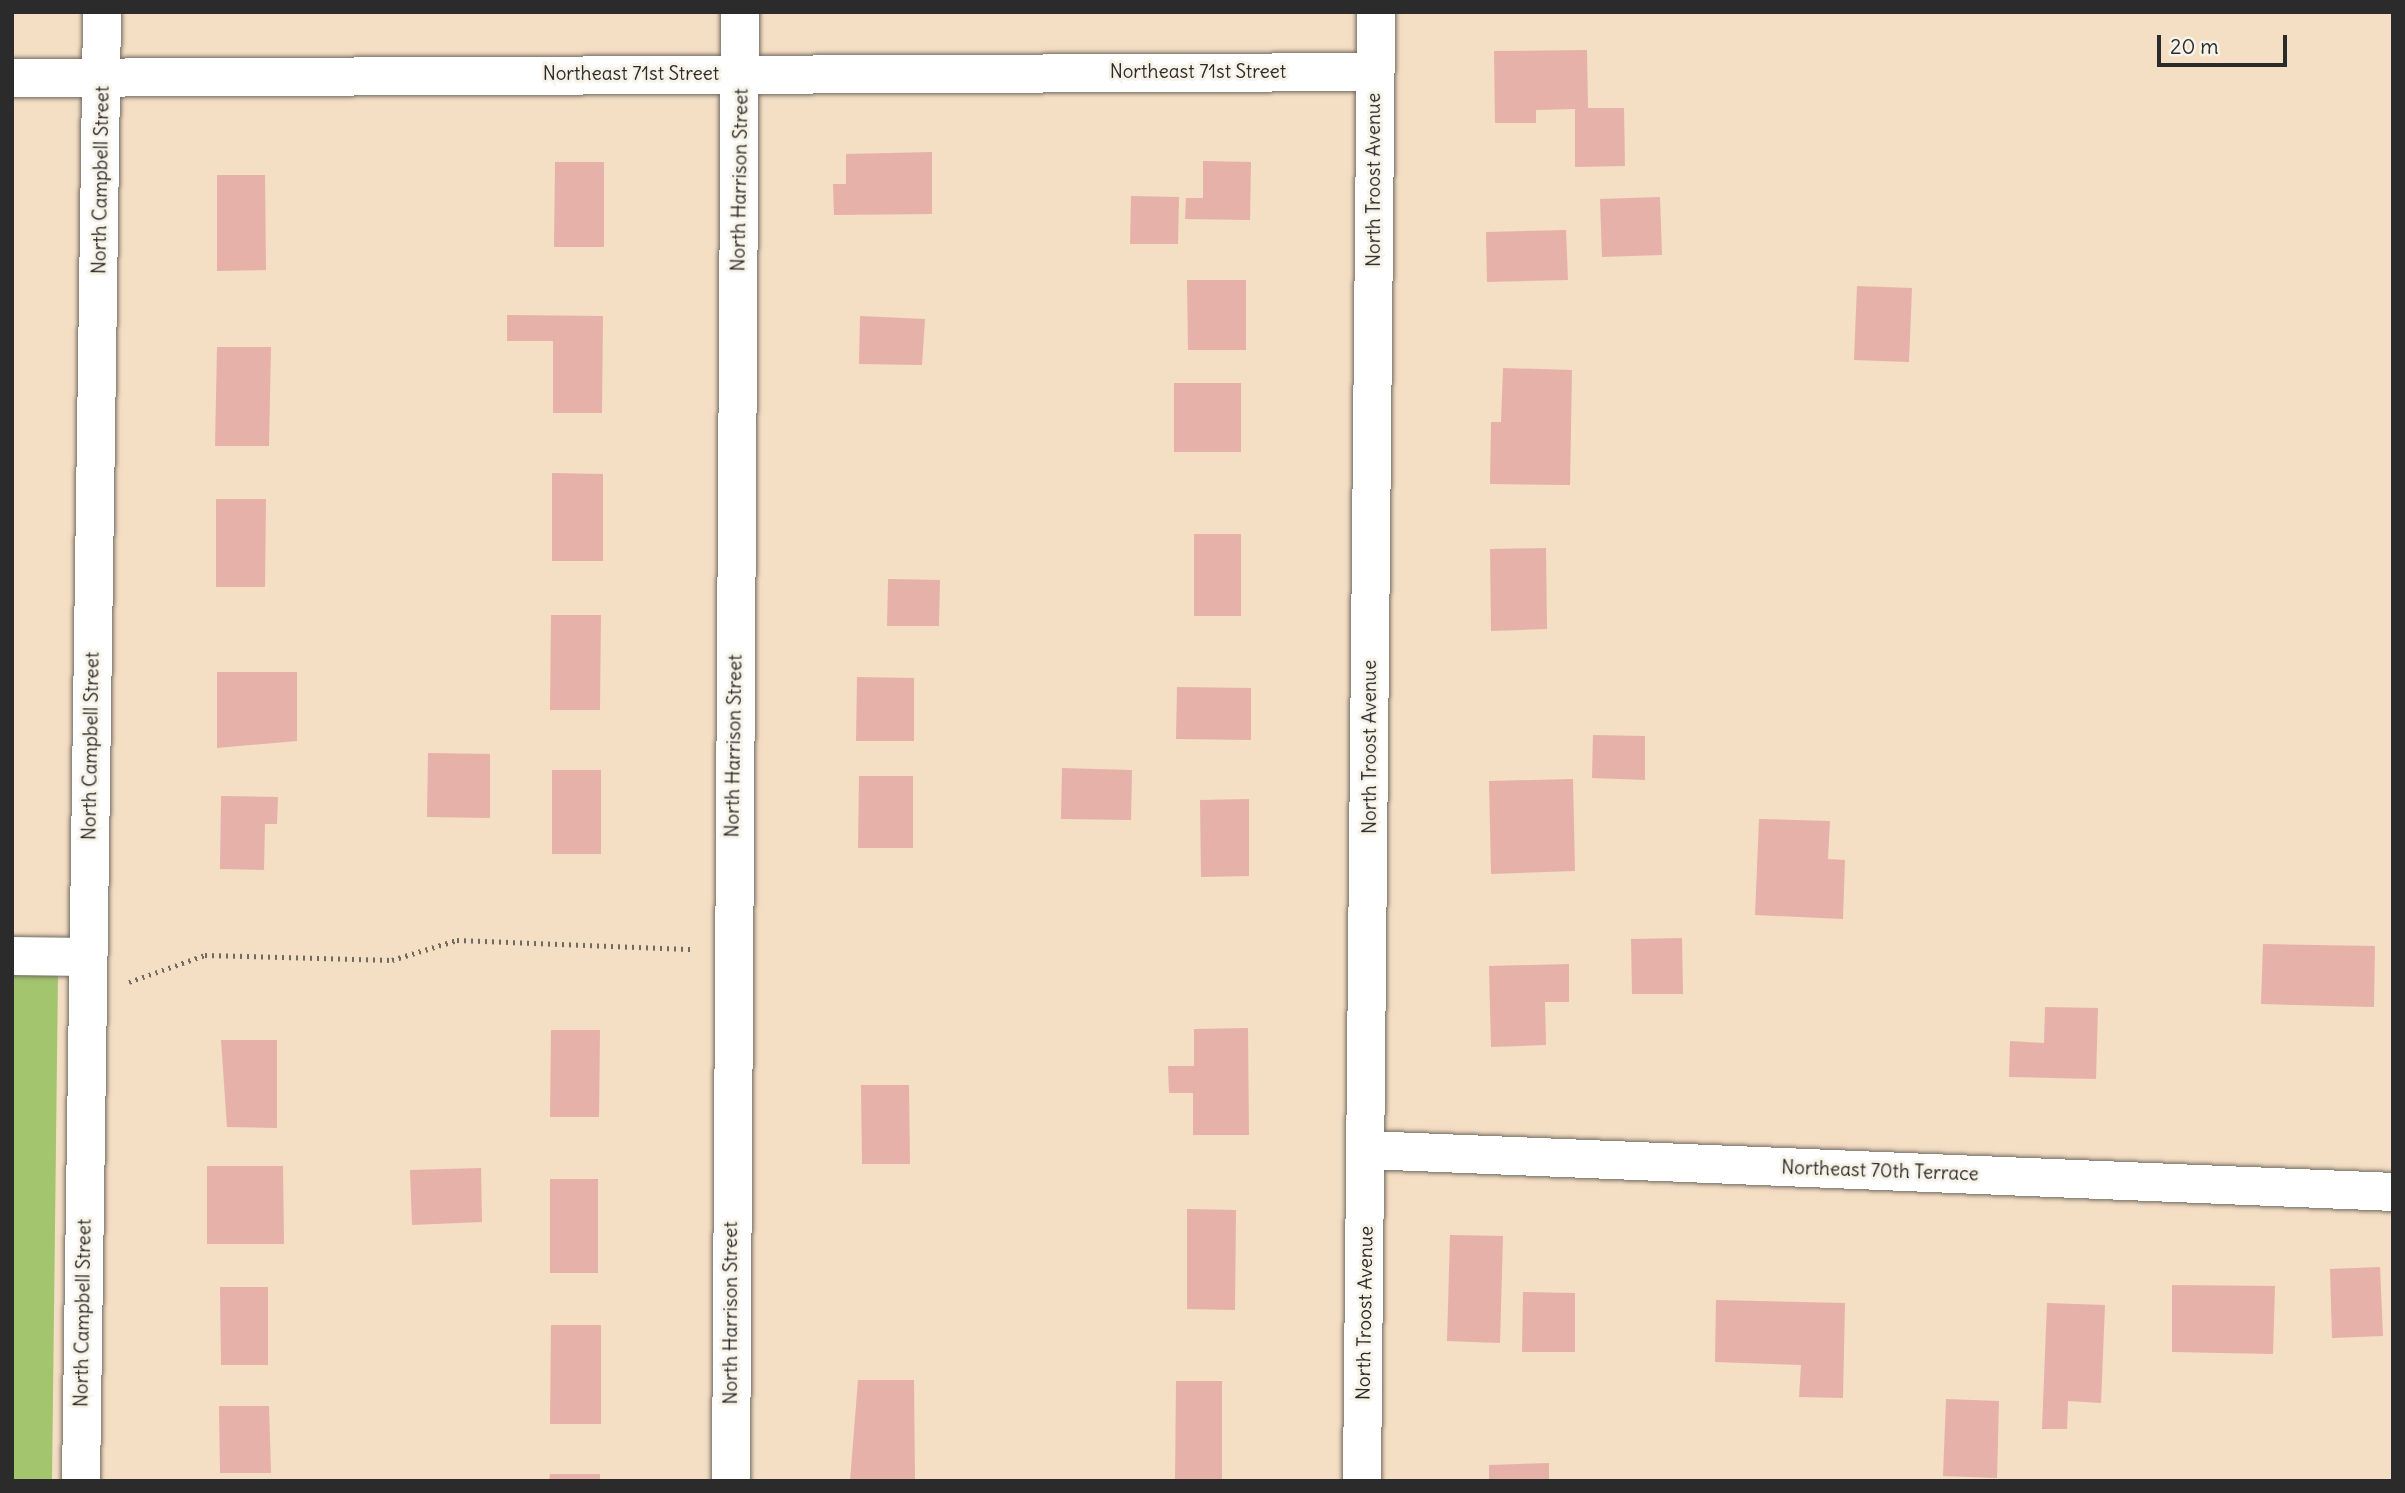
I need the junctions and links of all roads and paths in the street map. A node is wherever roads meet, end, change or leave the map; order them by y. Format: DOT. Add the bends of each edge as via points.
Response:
graph roads {
  1 [pos="102,12"];
  2 [pos="740,12"];
  3 [pos="1376,12"];
  4 [pos="1375,72"];
  5 [pos="741,73"];
  6 [pos="103,77"];
  7 [pos="12,78"];
  8 [pos="732,950"];
  9 [pos="12,956"];
  10 [pos="87,972"];
  11 [pos="1367,1150"];
  12 [pos="2393,1192"];
  13 [pos="82,1481"];
  14 [pos="731,1481"];
  15 [pos="1362,1481"];
  1 -- 6 [label="street, North Campbell Street"];
  2 -- 5 [label="street, North Harrison Street"];
  3 -- 4 [label="street, North Troost Avenue"];
  4 -- 5 [label="street, Northeast 71st Street"];
  4 -- 11 [label="street, North Troost Avenue"];
  5 -- 6 [label="street, Northeast 71st Street"];
  5 -- 8 [label="street, North Harrison Street"];
  6 -- 7 [label="street, Northeast 71st Street"];
  6 -- 10 [label="street, North Campbell Street"];
  8 -- 10 [label="path" via="457,940 391,960 205,956 121,984"];
  8 -- 14 [label="street, North Harrison Street"];
  9 -- 10 [label="street"];
  10 -- 13 [label="street, North Campbell Street"];
  11 -- 12 [label="street, Northeast 70th Terrace"];
  11 -- 15 [label="street, North Troost Avenue"];
}
